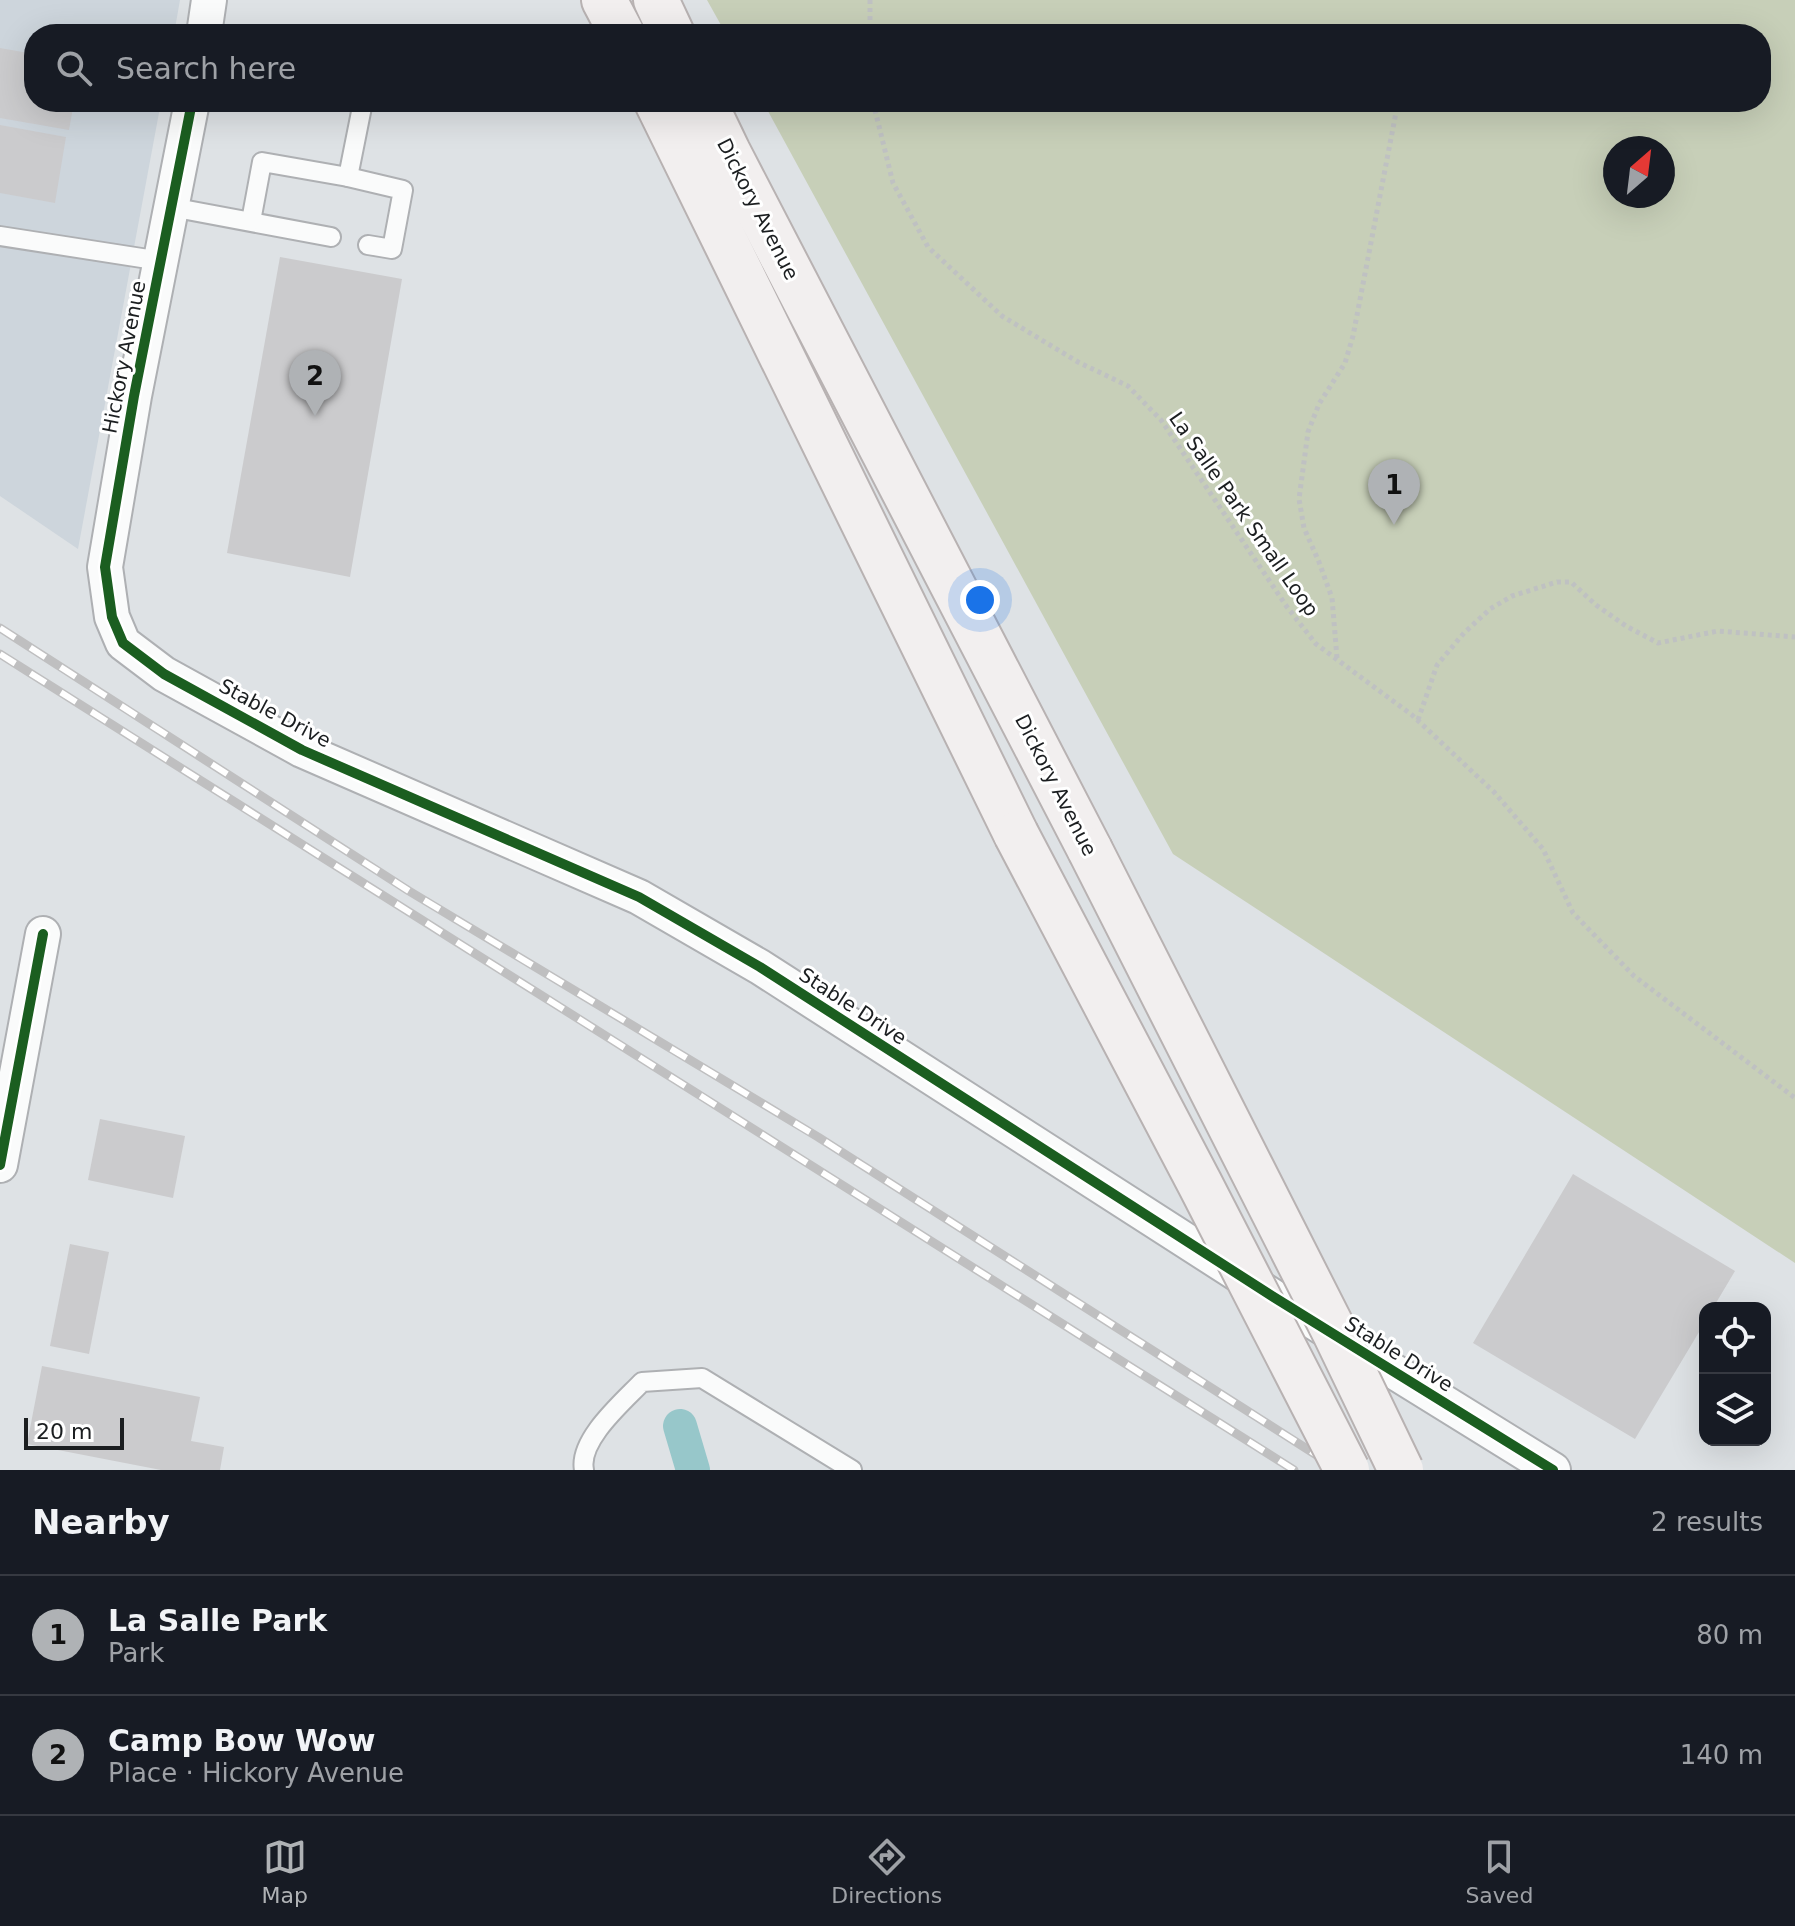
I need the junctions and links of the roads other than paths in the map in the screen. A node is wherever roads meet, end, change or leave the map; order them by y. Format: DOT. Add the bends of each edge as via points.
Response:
graph roads {
  1 [pos="209,0"];
  2 [pos="604,0"];
  3 [pos="656,0"];
  4 [pos="205,24"];
  5 [pos="617,24"];
  6 [pos="667,24"];
  7 [pos="190,112"];
  8 [pos="361,112"];
  9 [pos="662,112"];
  10 [pos="709,112"];
  11 [pos="348,177"];
  12 [pos="171,207"];
  13 [pos="251,221"];
  14 [pos="0,236"];
  15 [pos="331,237"];
  16 [pos="368,245"];
  17 [pos="161,261"];
  18 [pos="114,620"];
  19 [pos="43,934"];
  20 [pos="0,1165"];
  21 [pos="584,1470"];
  22 [pos="852,1470"];
  23 [pos="1347,1470"];
  24 [pos="1401,1470"];
  25 [pos="1553,1470"];
  1 -- 4 [label="street"];
  2 -- 5 [label="main road"];
  3 -- 6 [label="main road"];
  7 -- 12 [label="street, Hickory Avenue"];
  8 -- 11 [label="lane"];
  9 -- 23 [label="main road, bridge" via="1016,834"];
  10 -- 24 [label="main road, Dickory Avenue, bridge" via="1090,850"];
  11 -- 13 [label="lane" via="262,162"];
  11 -- 16 [label="lane" via="403,190 392,249"];
  12 -- 13 [label="lane"];
  12 -- 17 [label="street, Hickory Avenue"];
  13 -- 15 [label="lane"];
  14 -- 17 [label="lane"];
  17 -- 18 [label="street, Hickory Avenue" via="105,567"];
  18 -- 25 [label="street, Stable Drive" via="123,643 164,674 302,750 639,897 760,967"];
  19 -- 20 [label="street"];
  21 -- 22 [label="lane" via="593,1436 642,1382 702,1378"];
}
